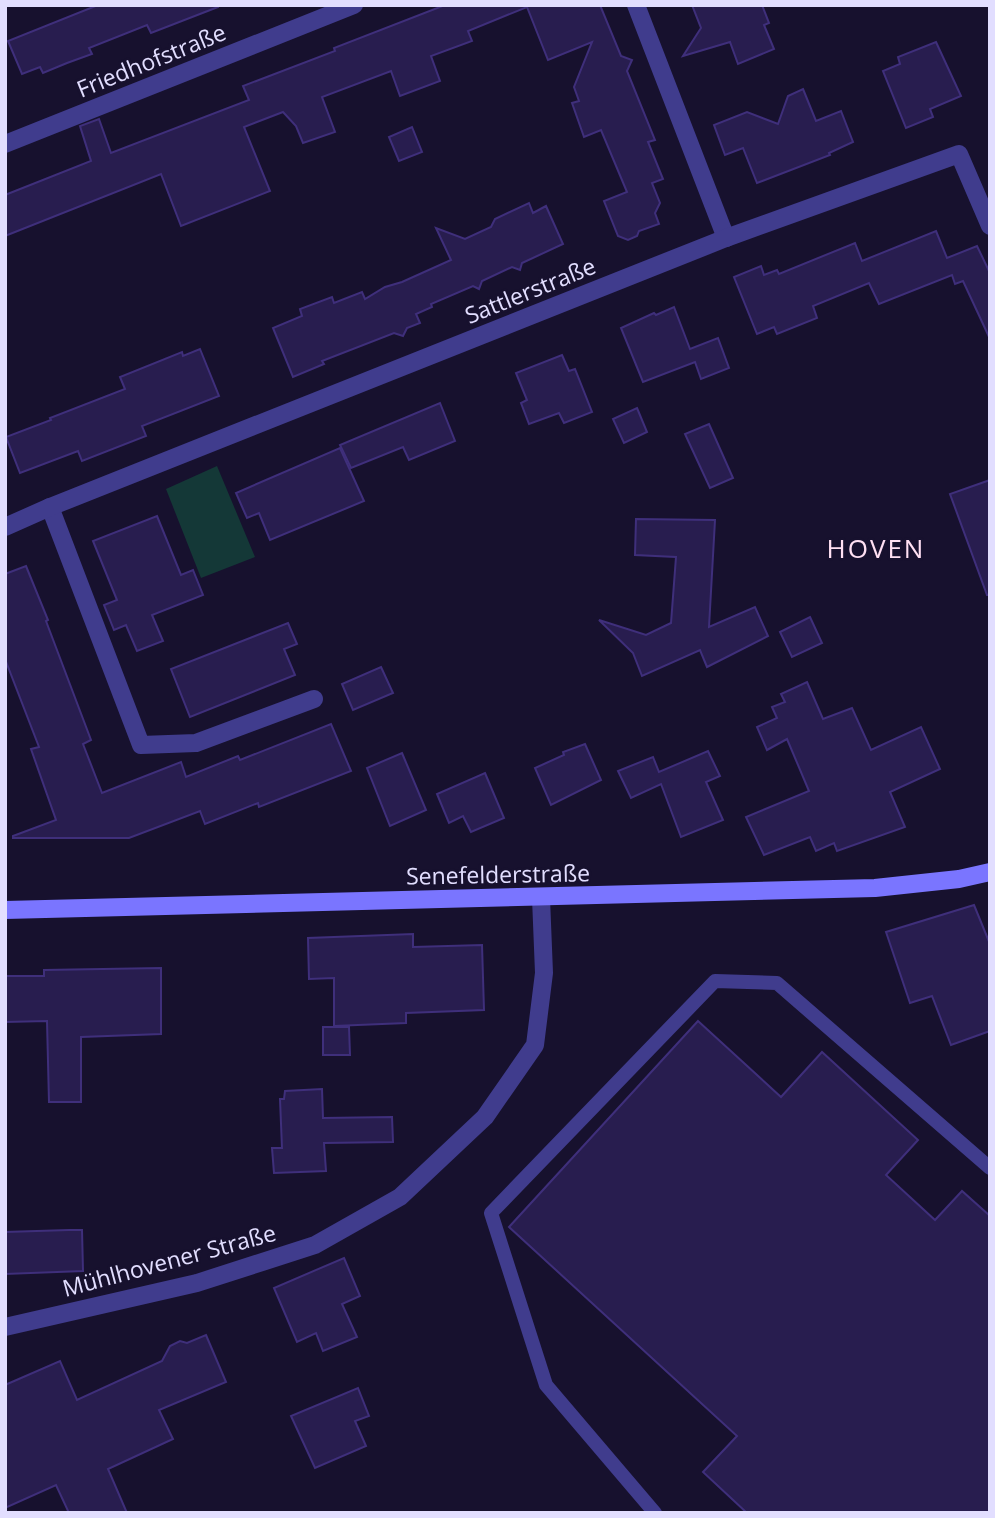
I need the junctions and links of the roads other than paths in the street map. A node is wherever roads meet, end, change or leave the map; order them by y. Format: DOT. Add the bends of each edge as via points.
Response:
graph roads {
  1 [pos="354,5"];
  2 [pos="636,5"];
  3 [pos="5,144"];
  4 [pos="990,226"];
  5 [pos="726,238"];
  6 [pos="50,507"];
  7 [pos="5,527"];
  8 [pos="314,699"];
  9 [pos="990,872"];
  10 [pos="541,898"];
  11 [pos="5,910"];
  12 [pos="990,1168"];
  13 [pos="5,1327"];
  14 [pos="655,1513"];
  1 -- 3 [label="street, Friedhofstraße"];
  2 -- 5 [label="street"];
  4 -- 5 [label="street, Sattlerstraße" via="959,155"];
  5 -- 6 [label="street, Sattlerstraße"];
  6 -- 7 [label="street, Sattlerstraße"];
  6 -- 8 [label="street" via="141,745 195,743"];
  9 -- 10 [label="main road, Senefelderstraße" via="875,888"];
  10 -- 11 [label="main road, Senefelderstraße"];
  10 -- 13 [label="street, Mühlhovener Straße" via="544,974 535,1045 485,1117 400,1197 315,1245 197,1283"];
  12 -- 14 [label="lane" via="777,983 715,981 491,1213 546,1385"];
}
